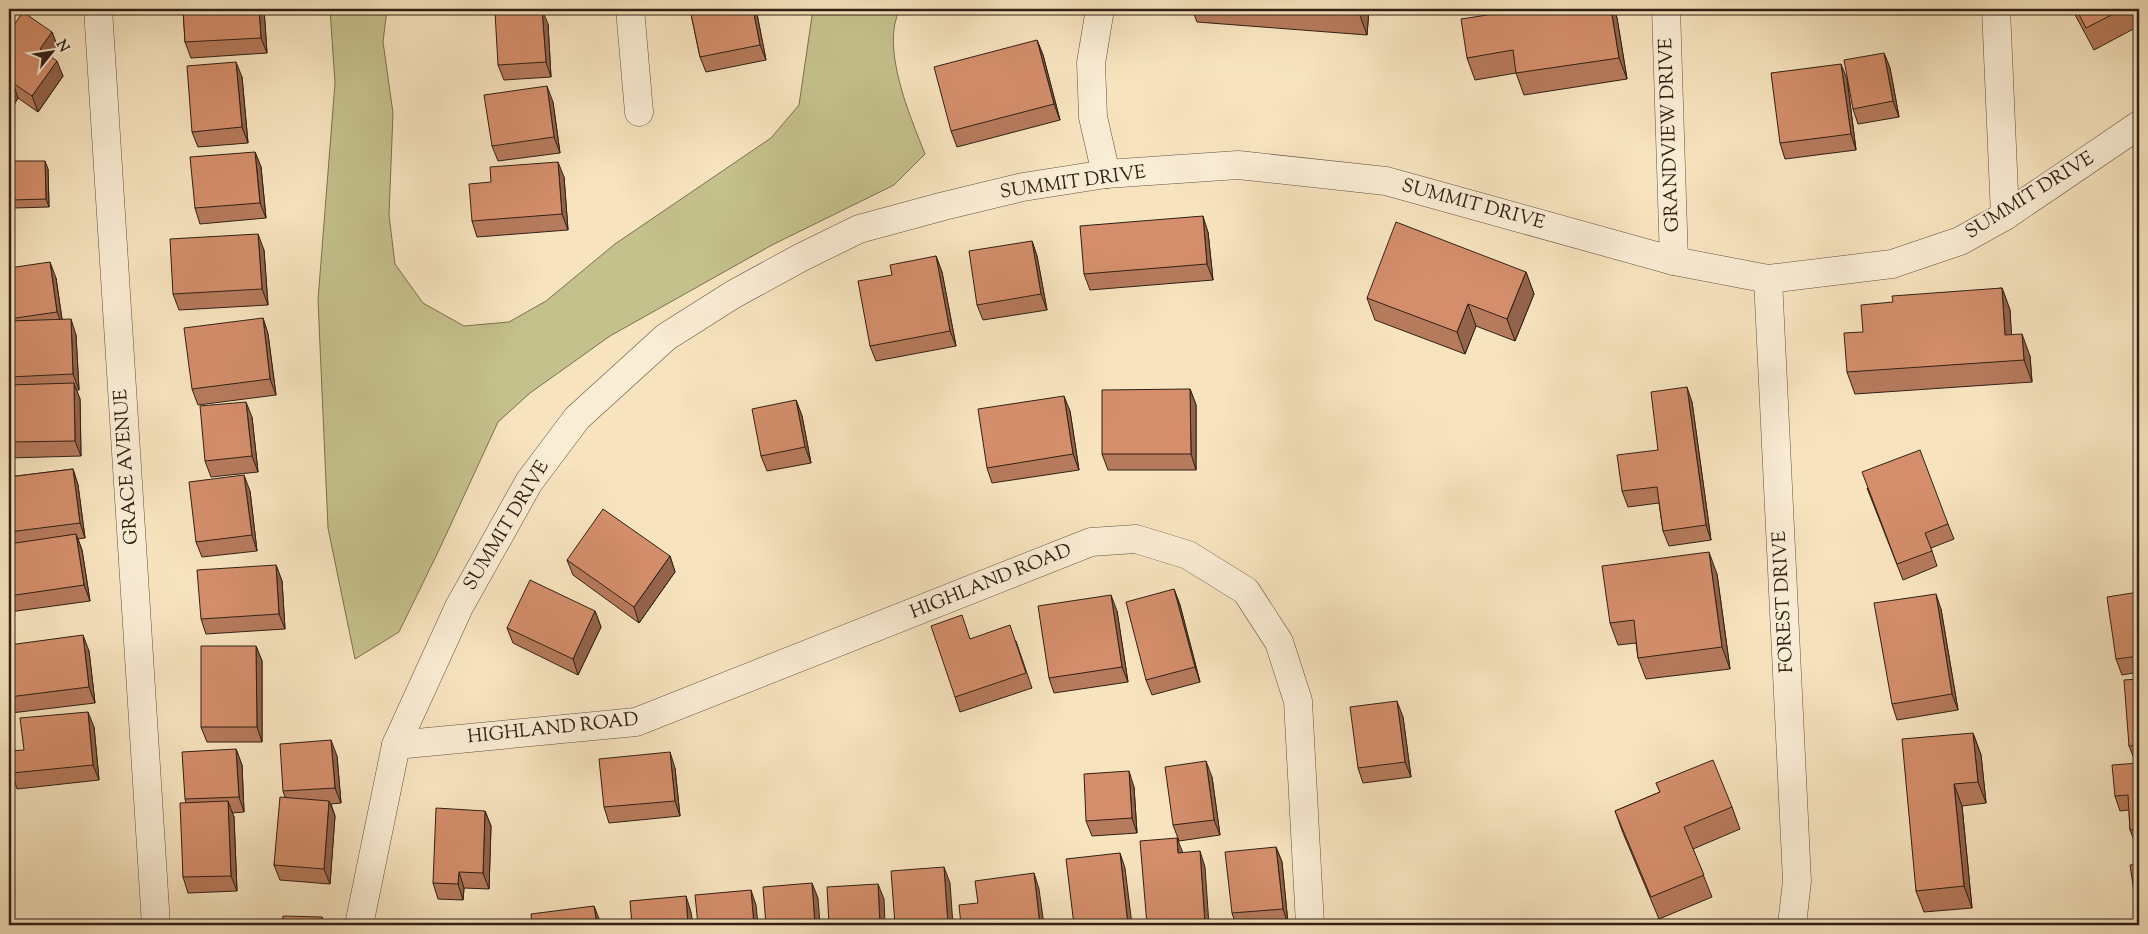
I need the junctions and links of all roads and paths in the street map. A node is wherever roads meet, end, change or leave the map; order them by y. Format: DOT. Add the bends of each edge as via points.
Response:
graph roads {
  1 [pos="98,9"];
  2 [pos="630,9"];
  3 [pos="1100,9"];
  4 [pos="1666,9"];
  5 [pos="1996,9"];
  6 [pos="639,112"];
  7 [pos="2139,125"];
  8 [pos="1106,174"];
  9 [pos="2005,216"];
  10 [pos="1674,261"];
  11 [pos="1768,279"];
  12 [pos="396,745"];
  13 [pos="156,925"];
  14 [pos="359,925"];
  15 [pos="1310,925"];
  16 [pos="1792,925"];
  1 -- 13 [label="street, GRACE AVENUE"];
  2 -- 6 [label="street"];
  3 -- 8 [label="street" via="1091,63 1094,117"];
  4 -- 10 [label="street, GRANDVIEW DRIVE"];
  5 -- 9 [label="street"];
  7 -- 9 [label="street, SUMMIT DRIVE"];
  8 -- 10 [label="street, SUMMIT DRIVE" via="1238,165 1386,181"];
  8 -- 12 [label="street, SUMMIT DRIVE" via="1023,187 860,229 734,294 666,337 577,418 529,482 459,607"];
  9 -- 11 [label="street, SUMMIT DRIVE" via="1960,241 1892,264"];
  10 -- 11 [label="street, SUMMIT DRIVE"];
  11 -- 16 [label="street, FOREST DRIVE" via="1797,881"];
  12 -- 14 [label="street, SUMMIT DRIVE"];
  12 -- 15 [label="street, HIGHLAND ROAD" via="636,722 1091,542 1136,539 1188,555 1246,591 1280,642 1298,701"];
}
